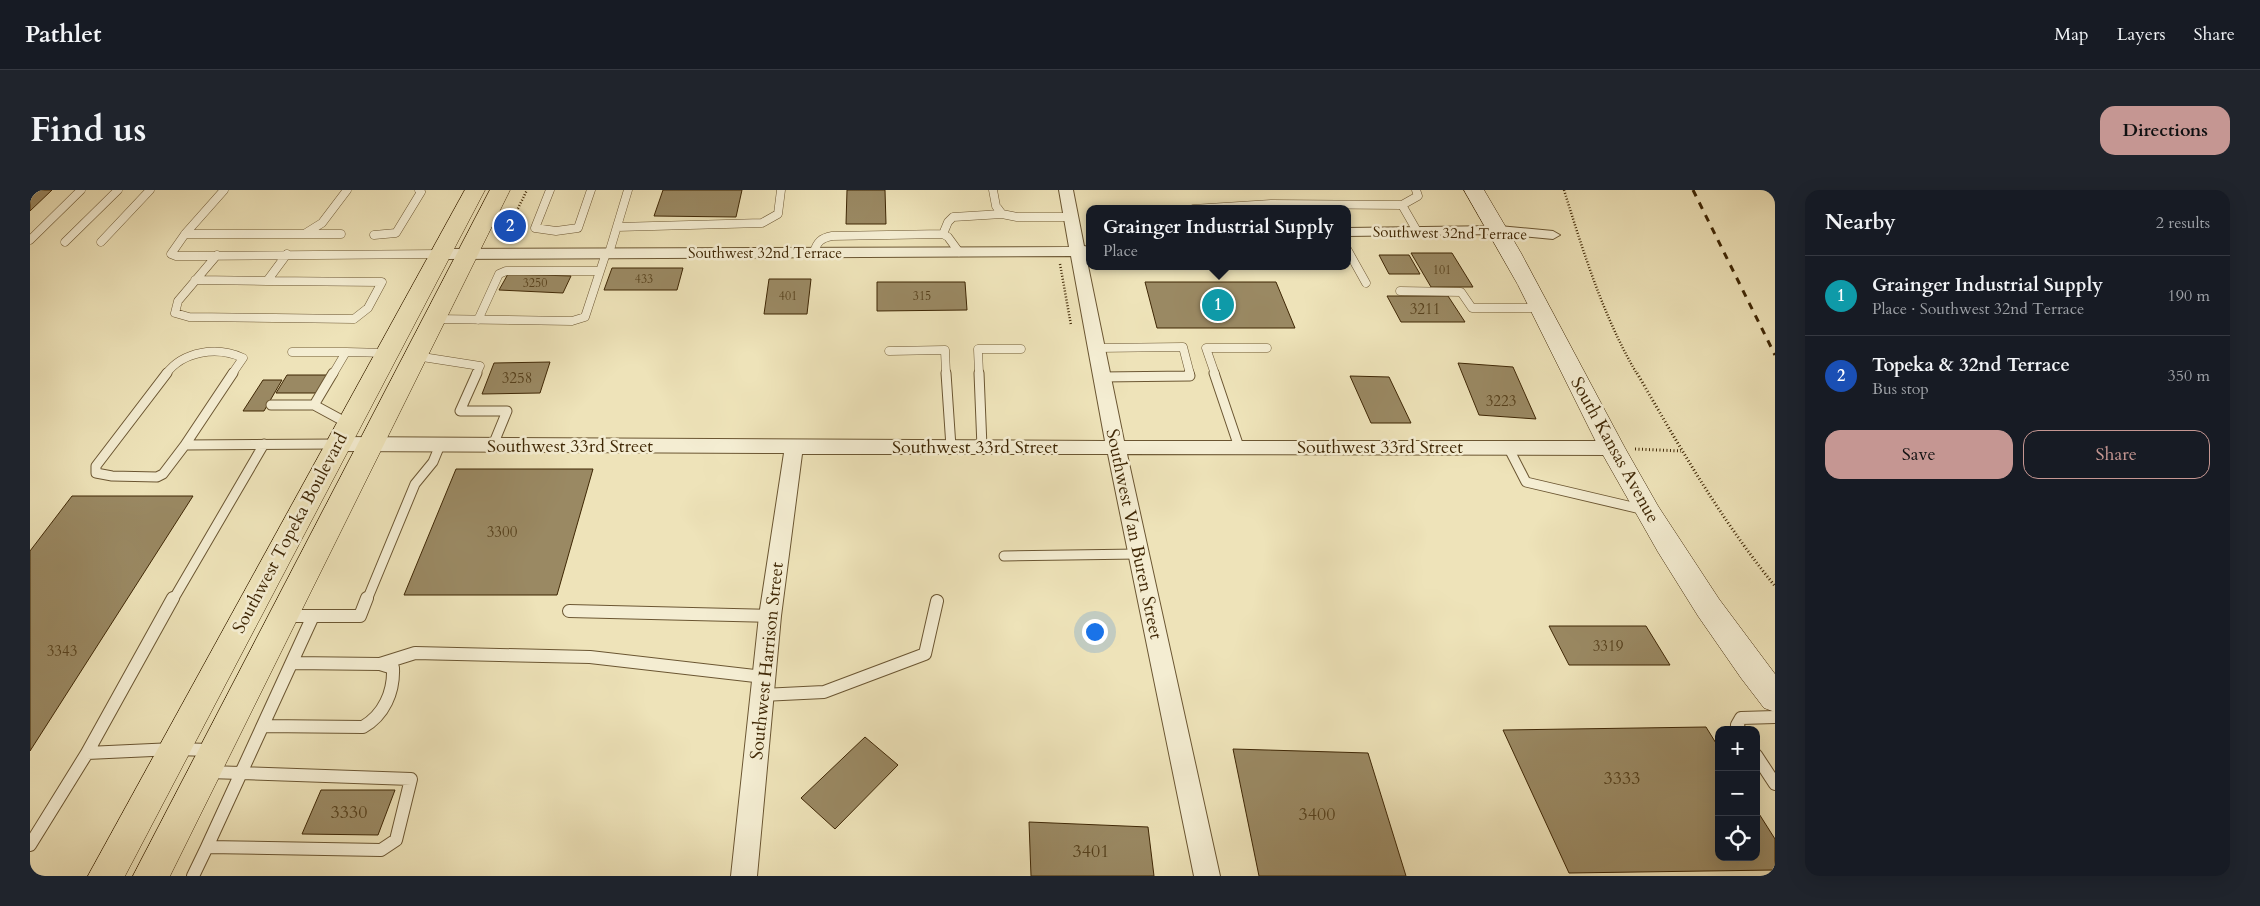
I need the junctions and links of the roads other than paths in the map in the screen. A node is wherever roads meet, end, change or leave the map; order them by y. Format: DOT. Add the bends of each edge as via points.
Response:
graph roads {
  1 [pos="81,190"];
  2 [pos="118,190"];
  3 [pos="150,190"];
  4 [pos="224,190"];
  5 [pos="347,190"];
  6 [pos="420,190"];
  7 [pos="475,190"];
  8 [pos="500,190"];
  9 [pos="550,190"];
  10 [pos="592,190"];
  11 [pos="628,190"];
  12 [pos="781,190"];
  13 [pos="993,190"];
  14 [pos="1066,190"];
  15 [pos="1416,190"];
  16 [pos="1474,190"];
  17 [pos="1272,205"];
  18 [pos="1402,206"];
  19 [pos="1002,214"];
  20 [pos="1071,218"];
  21 [pos="617,227"];
  22 [pos="1499,230"];
  23 [pos="1417,231"];
  24 [pos="1351,232"];
  25 [pos="306,233"];
  26 [pos="186,234"];
  27 [pos="340,234"];
  28 [pos="943,234"];
  29 [pos="374,235"];
  30 [pos="1553,235"];
  31 [pos="30,240"];
  32 [pos="65,242"];
  33 [pos="100,242"];
  34 [pos="1083,251"];
  35 [pos="814,252"];
  36 [pos="959,252"];
  37 [pos="607,253"];
  38 [pos="287,254"];
  39 [pos="441,254"];
  40 [pos="468,254"];
  41 [pos="528,254"];
  42 [pos="217,255"];
  43 [pos="1351,256"];
  44 [pos="522,271"];
  45 [pos="600,271"];
  46 [pos="195,280"];
  47 [pos="267,281"];
  48 [pos="1366,283"];
  49 [pos="1400,291"];
  50 [pos="1539,308"];
  51 [pos="434,319"];
  52 [pos="478,320"];
  53 [pos="1096,348"];
  54 [pos="1267,348"];
  55 [pos="1021,349"];
  56 [pos="889,351"];
  57 [pos="292,352"];
  58 [pos="346,352"];
  59 [pos="388,353"];
  60 [pos="416,356"];
  61 [pos="1101,377"];
  62 [pos="271,405"];
  63 [pos="314,406"];
  64 [pos="344,434"];
  65 [pos="264,444"];
  66 [pos="185,445"];
  67 [pos="370,445"];
  68 [pos="440,445"];
  69 [pos="493,446"];
  70 [pos="794,447"];
  71 [pos="951,447"];
  72 [pos="982,447"];
  73 [pos="1116,447"];
  74 [pos="1239,447"];
  75 [pos="1508,448"];
  76 [pos="1612,448"];
  77 [pos="1647,510"];
  78 [pos="1138,554"];
  79 [pos="1004,556"];
  80 [pos="937,601"];
  81 [pos="569,611"];
  82 [pos="283,616"];
  83 [pos="313,616"];
  84 [pos="770,616"];
  85 [pos="292,663"];
  86 [pos="380,664"];
  87 [pos="763,686"];
  88 [pos="1775,698"];
  89 [pos="1775,717"];
  90 [pos="263,726"];
  91 [pos="1738,726"];
  92 [pos="174,749"];
  93 [pos="87,753"];
  94 [pos="210,761"];
  95 [pos="1760,761"];
  96 [pos="241,773"];
  97 [pos="1775,784"];
  98 [pos="30,845"];
  99 [pos="207,847"];
  100 [pos="106,876"];
  101 [pos="151,876"];
  102 [pos="192,876"];
  103 [pos="744,876"];
  104 [pos="1207,876"];
  1 -- 31 [label="lane"];
  2 -- 32 [label="lane"];
  3 -- 33 [label="lane"];
  4 -- 26 [label="lane"];
  5 -- 25 [label="lane" via="322,223"];
  6 -- 29 [label="lane" via="396,232"];
  7 -- 39 [label="main road, Southwest Topeka Boulevard"];
  8 -- 40 [label="main road, Southwest Topeka Boulevard"];
  9 -- 10 [label="lane" via="535,228 540,230 578,228"];
  11 -- 21 [label="lane"];
  12 -- 21 [label="lane" via="778,214 762,223"];
  13 -- 19 [label="lane" via="998,211"];
  14 -- 20 [label="street, Southwest Van Buren Street"];
  15 -- 18 [label="lane" via="1418,196"];
  16 -- 22 [label="main road, South Kansas Avenue"];
  17 -- 18 [label="lane"];
  18 -- 23 [label="lane"];
  19 -- 20 [label="lane"];
  19 -- 28 [label="lane" via="953,218"];
  20 -- 34 [label="street, Southwest Van Buren Street"];
  21 -- 37 [label="lane"];
  22 -- 23 [label="street, Southwest 32nd Terrace"];
  22 -- 30 [label="street, Southwest 32nd Terrace"];
  22 -- 50 [label="main road, South Kansas Avenue"];
  23 -- 24 [label="street, Southwest 32nd Terrace"];
  25 -- 26 [label="lane"];
  25 -- 27 [label="lane"];
  26 -- 42 [label="lane" via="171,254"];
  28 -- 35 [label="lane" via="832,236 817,243"];
  28 -- 36 [label="lane"];
  34 -- 36 [label="street, Southwest 32nd Terrace"];
  34 -- 53 [label="street, Southwest Van Buren Street"];
  35 -- 36 [label="street, Southwest 32nd Terrace"];
  35 -- 37 [label="street, Southwest 32nd Terrace"];
  37 -- 41 [label="street, Southwest 32nd Terrace"];
  37 -- 45 [label="lane"];
  38 -- 39 [label="lane"];
  38 -- 42 [label="lane"];
  38 -- 47 [label="lane"];
  39 -- 40 [label="street, Southwest 32nd Terrace"];
  39 -- 59 [label="main road, Southwest Topeka Boulevard"];
  40 -- 41 [label="street, Southwest 32nd Terrace"];
  40 -- 51 [label="main road, Southwest Topeka Boulevard"];
  41 -- 44 [label="lane"];
  42 -- 46 [label="lane"];
  43 -- 48 [label="lane"];
  44 -- 45 [label="lane"];
  44 -- 52 [label="lane" via="499,274"];
  45 -- 52 [label="lane" via="585,317 572,321"];
  46 -- 47 [label="lane"];
  46 -- 47 [label="lane" via="178,301 175,314 189,317 354,319 368,308 382,282"];
  49 -- 50 [label="lane" via="1461,292 1472,308"];
  50 -- 76 [label="main road, South Kansas Avenue"];
  51 -- 52 [label="lane"];
  51 -- 60 [label="main road, Southwest Topeka Boulevard"];
  53 -- 61 [label="street, Southwest Van Buren Street"];
  53 -- 61 [label="lane" via="1183,347 1190,376"];
  54 -- 74 [label="lane" via="1206,348"];
  55 -- 72 [label="lane" via="978,349"];
  56 -- 71 [label="lane" via="945,350"];
  57 -- 58 [label="lane"];
  58 -- 59 [label="lane"];
  58 -- 63 [label="lane"];
  59 -- 64 [label="main road, Southwest Topeka Boulevard"];
  60 -- 67 [label="main road, Southwest Topeka Boulevard"];
  60 -- 69 [label="lane" via="480,366 460,411 507,411"];
  61 -- 73 [label="street, Southwest Van Buren Street"];
  62 -- 63 [label="lane"];
  63 -- 64 [label="lane"];
  64 -- 65 [label="lane"];
  64 -- 67 [label="street, Southwest 33rd Street"];
  64 -- 92 [label="main road, Southwest Topeka Boulevard"];
  65 -- 66 [label="lane"];
  65 -- 93 [label="lane"];
  66 -- 66 [label="lane" via="241,363 243,358 235,354 197,353 174,363 96,466 96,473 157,477 163,474"];
  67 -- 68 [label="street, Southwest 33rd Street"];
  67 -- 82 [label="main road, Southwest Topeka Boulevard"];
  68 -- 69 [label="street, Southwest 33rd Street"];
  68 -- 83 [label="lane" via="415,484 360,616"];
  69 -- 70 [label="street, Southwest 33rd Street"];
  70 -- 71 [label="street, Southwest 33rd Street"];
  70 -- 84 [label="street, Southwest Harrison Street"];
  71 -- 72 [label="street, Southwest 33rd Street"];
  72 -- 73 [label="street, Southwest 33rd Street"];
  73 -- 74 [label="street, Southwest 33rd Street"];
  73 -- 78 [label="street, Southwest Van Buren Street"];
  74 -- 75 [label="street, Southwest 33rd Street"];
  75 -- 76 [label="street, Southwest 33rd Street"];
  75 -- 77 [label="lane" via="1526,482"];
  76 -- 77 [label="main road, South Kansas Avenue"];
  77 -- 88 [label="main road, South Kansas Avenue" via="1692,582"];
  78 -- 79 [label="lane"];
  78 -- 104 [label="street, Southwest Van Buren Street"];
  80 -- 87 [label="lane" via="925,654 824,692"];
  81 -- 84 [label="lane"];
  82 -- 83 [label="lane"];
  82 -- 94 [label="main road, Southwest Topeka Boulevard"];
  83 -- 85 [label="lane"];
  84 -- 87 [label="street, Southwest Harrison Street"];
  85 -- 86 [label="lane"];
  85 -- 90 [label="lane"];
  86 -- 87 [label="lane" via="415,653 590,657"];
  86 -- 90 [label="lane" via="393,668 394,678 376,719 363,727"];
  87 -- 103 [label="street, Southwest Harrison Street"];
  89 -- 91 [label="lane" via="1741,718"];
  90 -- 96 [label="lane"];
  92 -- 93 [label="lane"];
  92 -- 94 [label="lane"];
  92 -- 100 [label="main road, Southwest Topeka Boulevard"];
  93 -- 98 [label="lane"];
  94 -- 96 [label="lane"];
  94 -- 101 [label="main road, Southwest Topeka Boulevard"];
  95 -- 97 [label="lane"];
  96 -- 99 [label="lane"];
  96 -- 99 [label="lane" via="411,778 396,840 381,850"];
  99 -- 102 [label="lane"];
}
